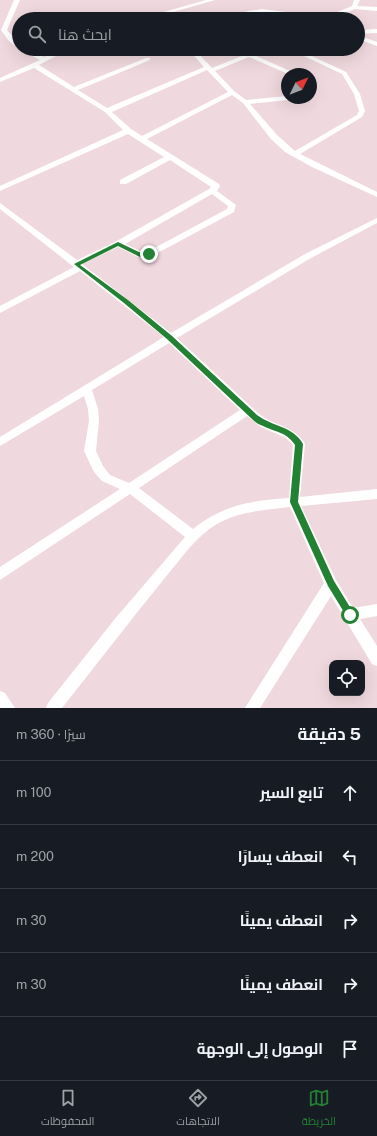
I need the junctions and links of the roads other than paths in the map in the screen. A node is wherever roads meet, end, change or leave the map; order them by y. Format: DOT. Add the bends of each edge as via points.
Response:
graph roads {
  1 [pos="17,0"];
  2 [pos="212,0"];
  3 [pos="357,0"];
  4 [pos="354,7"];
  5 [pos="377,9"];
  6 [pos="173,12"];
  7 [pos="250,12"];
  8 [pos="270,12"];
  9 [pos="342,12"];
  10 [pos="377,31"];
  11 [pos="365,32"];
  12 [pos="365,39"];
  13 [pos="12,41"];
  14 [pos="377,44"];
  15 [pos="37,56"];
  16 [pos="53,56"];
  17 [pos="198,56"];
  18 [pos="246,56"];
  19 [pos="251,56"];
  20 [pos="308,56"];
  21 [pos="148,59"];
  22 [pos="45,60"];
  23 [pos="34,65"];
  24 [pos="211,68"];
  25 [pos="281,69"];
  26 [pos="0,80"];
  27 [pos="73,90"];
  28 [pos="232,92"];
  29 [pos="281,99"];
  30 [pos="245,102"];
  31 [pos="107,112"];
  32 [pos="128,131"];
  33 [pos="142,139"];
  34 [pos="294,154"];
  35 [pos="170,157"];
  36 [pos="123,182"];
  37 [pos="0,189"];
  38 [pos="212,191"];
  39 [pos="377,195"];
  40 [pos="0,205"];
  41 [pos="377,220"];
  42 [pos="118,244"];
  43 [pos="78,266"];
  44 [pos="0,310"];
  45 [pos="170,338"];
  46 [pos="87,390"];
  47 [pos="246,411"];
  48 [pos="0,442"];
  49 [pos="130,488"];
  50 [pos="377,494"];
  51 [pos="294,502"];
  52 [pos="193,536"];
  53 [pos="0,574"];
  54 [pos="331,584"];
  55 [pos="377,610"];
  56 [pos="350,615"];
  57 [pos="377,659"];
  58 [pos="0,698"];
  59 [pos="8,708"];
  60 [pos="53,708"];
  61 [pos="252,708"];
  1 -- 13 [label="street" via="4,30"];
  2 -- 6 [label="street"];
  3 -- 4 [label="street"];
  4 -- 5 [label="street"];
  4 -- 9 [label="street"];
  7 -- 8 [label="street"];
  10 -- 11 [label="street"];
  12 -- 14 [label="street"];
  15 -- 22 [label="street"];
  16 -- 22 [label="street"];
  17 -- 24 [label="street"];
  18 -- 24 [label="street"];
  19 -- 25 [label="street"];
  20 -- 34 [label="street" via="344,74 357,94 362,111 355,120"];
  21 -- 27 [label="street"];
  22 -- 23 [label="street"];
  23 -- 26 [label="street"];
  23 -- 27 [label="street"];
  24 -- 28 [label="street"];
  24 -- 31 [label="street"];
  27 -- 31 [label="street"];
  28 -- 30 [label="street"];
  28 -- 33 [label="street"];
  29 -- 30 [label="street"];
  30 -- 34 [label="street" via="274,137"];
  31 -- 32 [label="street"];
  32 -- 33 [label="street"];
  32 -- 37 [label="street"];
  33 -- 35 [label="street"];
  34 -- 39 [label="street"];
  35 -- 36 [label="street"];
  35 -- 38 [label="street" via="213,183 216,186"];
  38 -- 42 [label="street"];
  38 -- 42 [label="street" via="232,205 231,210 149,254 140,255"];
  40 -- 43 [label="street"];
  41 -- 45 [label="street" via="308,256"];
  42 -- 43 [label="street"];
  43 -- 44 [label="street"];
  43 -- 45 [label="street" via="126,301"];
  45 -- 46 [label="street"];
  45 -- 47 [label="street"];
  46 -- 48 [label="street"];
  46 -- 49 [label="street" via="94,422 90,451 92,458 106,478"];
  47 -- 49 [label="street"];
  47 -- 51 [label="street" via="265,424 291,434 299,444"];
  49 -- 52 [label="street"];
  49 -- 53 [label="street"];
  50 -- 51 [label="street"];
  51 -- 52 [label="street" via="253,506 232,512 212,521"];
  51 -- 54 [label="street"];
  52 -- 60 [label="street"];
  54 -- 56 [label="street"];
  54 -- 61 [label="street"];
  55 -- 56 [label="street"];
  56 -- 57 [label="street"];
  58 -- 59 [label="street"];
}
